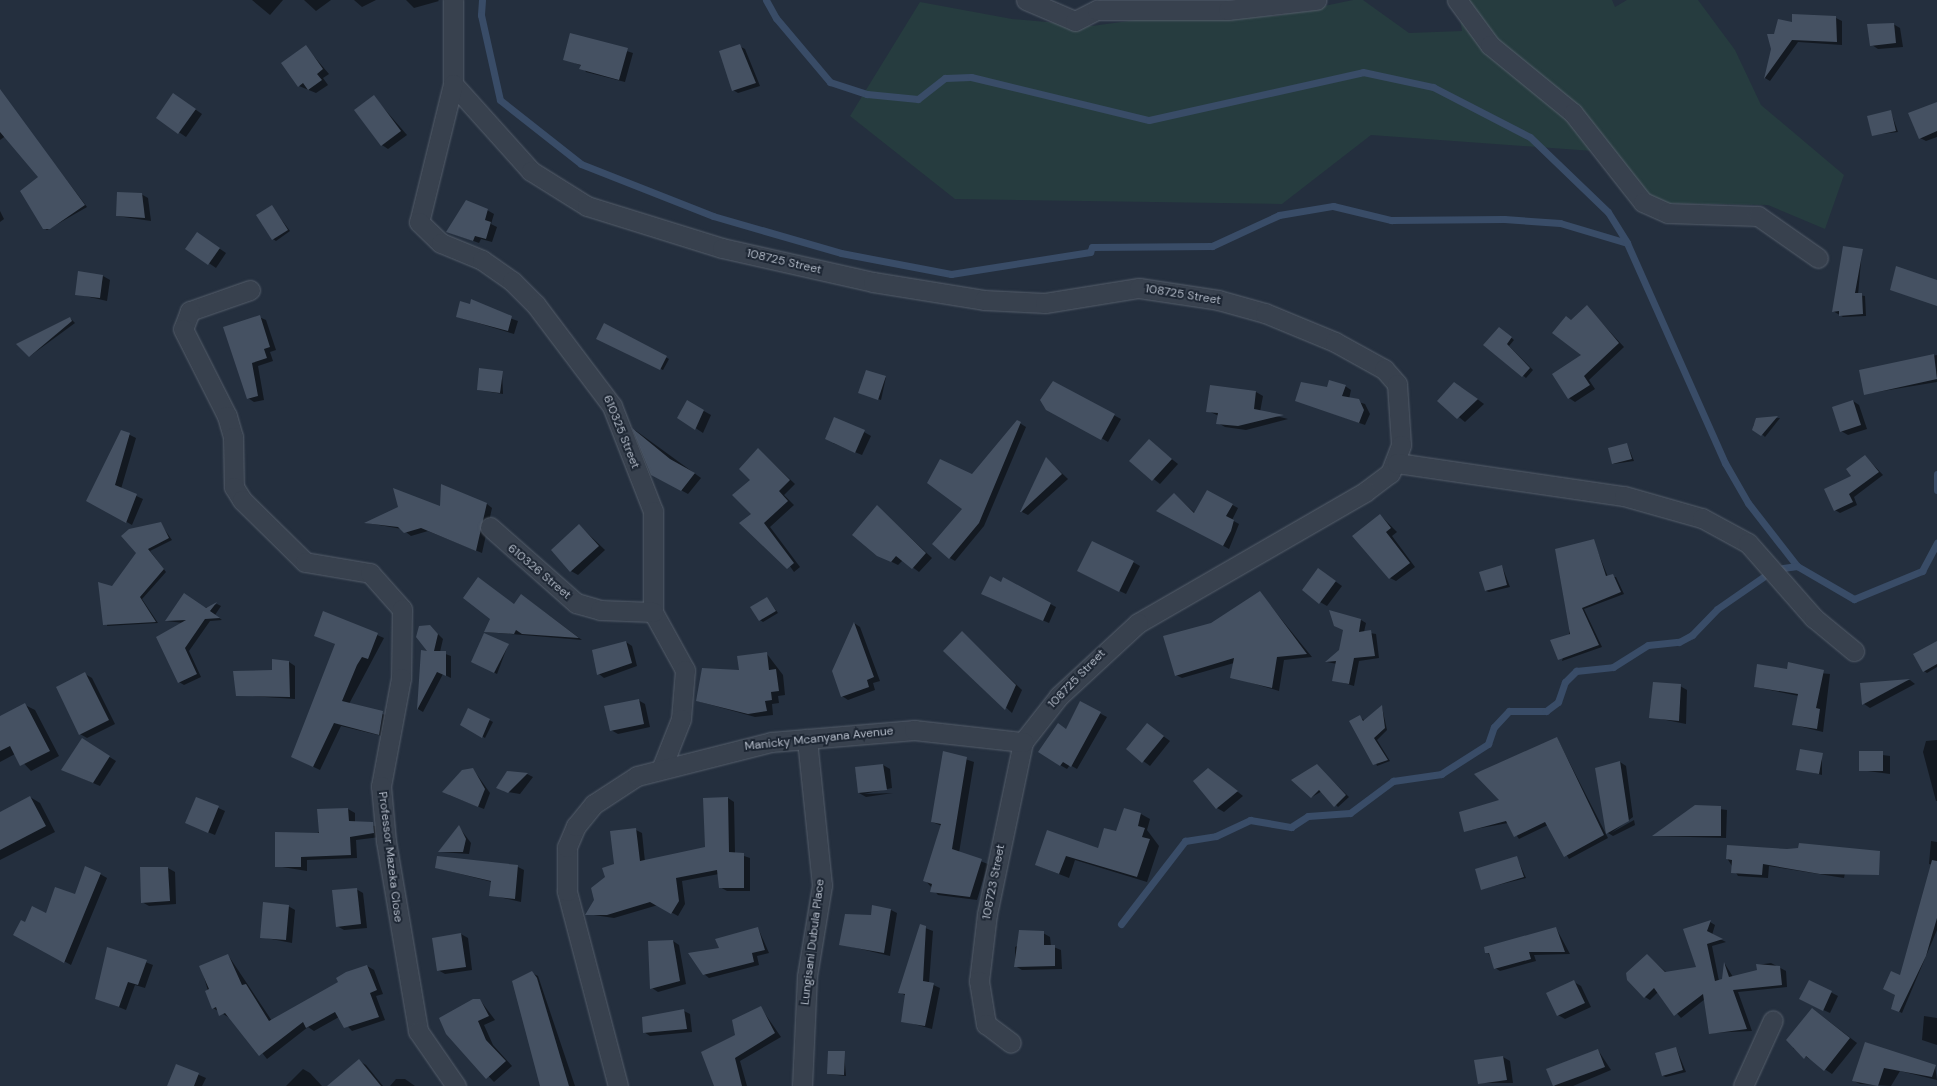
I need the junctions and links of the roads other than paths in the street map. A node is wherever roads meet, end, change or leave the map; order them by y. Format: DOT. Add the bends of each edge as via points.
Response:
graph roads {
  1 [pos="453,0"];
  2 [pos="1026,0"];
  3 [pos="1316,0"];
  4 [pos="1457,0"];
  5 [pos="454,84"];
  6 [pos="1818,258"];
  7 [pos="250,290"];
  8 [pos="1397,464"];
  9 [pos="490,527"];
  10 [pos="653,612"];
  11 [pos="1854,651"];
  12 [pos="807,739"];
  13 [pos="1023,742"];
  14 [pos="662,767"];
  15 [pos="1773,1020"];
  16 [pos="1011,1043"];
  17 [pos="456,1086"];
  18 [pos="618,1086"];
  19 [pos="802,1086"];
  20 [pos="1743,1086"];
  1 -- 5 [label="street"];
  2 -- 3 [label="street" via="1075,21 1097,10 1228,10"];
  4 -- 6 [label="street" via="1490,45 1573,113 1643,202 1668,213 1758,216"];
  5 -- 8 [label="street, 108725 Street" via="500,141 552,188 587,206 722,248 873,282 984,300 1045,303 1139,288 1180,292 1265,313 1336,342 1384,369 1396,384 1402,412"];
  5 -- 10 [label="street, 610325 Street" via="419,222 441,243 482,260 512,281 536,305 605,392 653,510"];
  7 -- 17 [label="street, Professor Mazeka Close" via="190,311 183,328 227,416 233,436 234,487 242,500 304,562 370,574 402,609 401,678 381,786 386,841 418,1031"];
  8 -- 11 [label="street" via="1624,496 1702,518 1748,543 1814,618"];
  8 -- 13 [label="street, 108725 Street" via="1365,492 1138,623 1059,696"];
  9 -- 10 [label="street, 610326 Street" via="576,603 600,610"];
  10 -- 14 [label="street" via="679,657 686,685 681,719"];
  12 -- 13 [label="street, Manicky Mcanyana Avenue" via="914,730"];
  12 -- 14 [label="street, Manicky Mcanyana Avenue" via="749,746"];
  12 -- 19 [label="street, Lungisani Dubula Place" via="822,885 807,976"];
  13 -- 16 [label="street, 108723 Street" via="987,914 979,981 986,1024"];
  14 -- 18 [label="street, Manicky Mcanyana Avenue" via="621,784 594,804 576,826 567,847 567,891"];
  15 -- 20 [label="street"];
}
